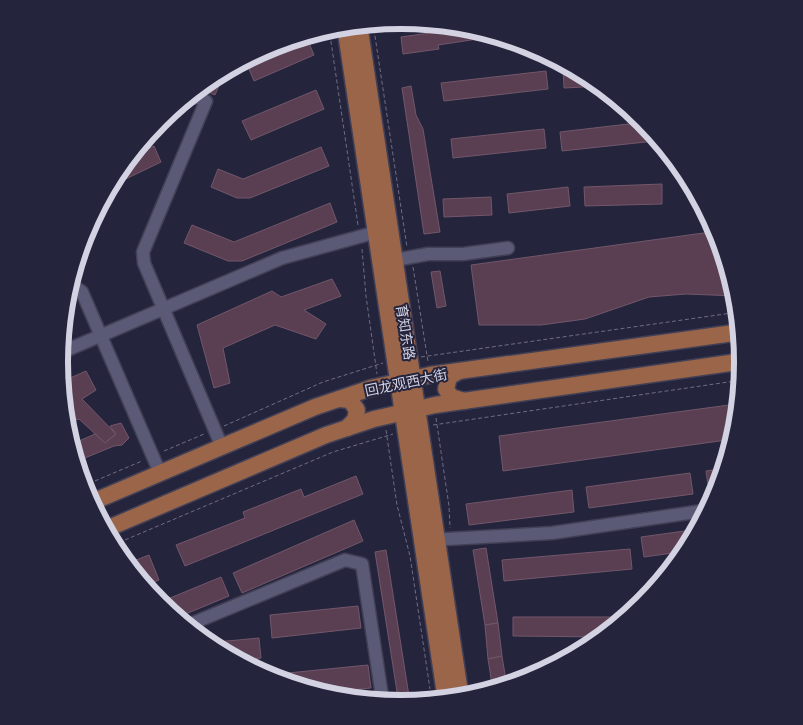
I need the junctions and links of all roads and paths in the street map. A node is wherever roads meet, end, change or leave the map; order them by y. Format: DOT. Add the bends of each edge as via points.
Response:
graph roads {
  1 [pos="373,30"];
  2 [pos="361,32"];
  3 [pos="346,34"];
  4 [pos="330,36"];
  5 [pos="198,98"];
  6 [pos="383,230"];
  7 [pos="360,236"];
  8 [pos="508,248"];
  9 [pos="402,259"];
  10 [pos="76,288"];
  11 [pos="163,308"];
  12 [pos="731,313"];
  13 [pos="734,333"];
  14 [pos="101,335"];
  15 [pos="68,349"];
  16 [pos="374,351"];
  17 [pos="436,354"];
  18 [pos="735,362"];
  19 [pos="459,371"];
  20 [pos="430,375"];
  21 [pos="405,380"];
  22 [pos="735,381"];
  23 [pos="338,399"];
  24 [pos="464,401"];
  25 [pos="435,405"];
  26 [pos="410,410"];
  27 [pos="445,423"];
  28 [pos="347,428"];
  29 [pos="375,438"];
  30 [pos="388,443"];
  31 [pos="222,447"];
  32 [pos="160,473"];
  33 [pos="97,500"];
  34 [pos="700,511"];
  35 [pos="111,527"];
  36 [pos="436,540"];
  37 [pos="120,542"];
  38 [pos="193,623"];
  39 [pos="447,693"];
  40 [pos="448,693"];
  41 [pos="382,696"];
  1 -- 9 [label="path"];
  2 -- 6 [label="main road, 育知东路"];
  3 -- 6 [label="main road, 育知东路"];
  4 -- 7 [label="path"];
  5 -- 11 [label="street" via="206,101 143,252 144,263"];
  6 -- 7 [label="street"];
  6 -- 9 [label="main road, 育知东路"];
  6 -- 21 [label="main road, 育知东路"];
  7 -- 11 [label="street" via="282,258"];
  7 -- 16 [label="path"];
  8 -- 9 [label="street"];
  9 -- 20 [label="path" via="417,282"];
  9 -- 21 [label="main road, 育知东路"];
  10 -- 14 [label="street" via="82,292"];
  11 -- 14 [label="street"];
  11 -- 31 [label="street"];
  12 -- 17 [label="path"];
  13 -- 19 [label="main road, 回龙观西大街"];
  14 -- 15 [label="street"];
  14 -- 32 [label="street"];
  18 -- 24 [label="main road, 回龙观西大街"];
  19 -- 20 [label="main road, 回龙观西大街"];
  19 -- 24 [label="main road" via="449,377 446,389 451,397"];
  20 -- 21 [label="main road, 回龙观西大街"];
  21 -- 23 [label="main road, 回龙观西大街"];
  21 -- 26 [label="main road, 育知东路"];
  22 -- 27 [label="path"];
  23 -- 28 [label="main road" via="350,400 357,410 355,420"];
  23 -- 31 [label="main road, 回龙观西大街"];
  24 -- 25 [label="main road, 回龙观西大街"];
  25 -- 26 [label="main road, 回龙观西大街"];
  25 -- 36 [label="path" via="449,506"];
  26 -- 28 [label="main road, 回龙观西大街"];
  26 -- 36 [label="main road, 育知东路"];
  28 -- 35 [label="main road, 回龙观西大街"];
  29 -- 37 [label="path" via="333,452"];
  30 -- 39 [label="path" via="397,505"];
  31 -- 32 [label="main road, 回龙观西大街"];
  32 -- 33 [label="main road, 回龙观西大街"];
  34 -- 36 [label="street" via="552,533"];
  36 -- 40 [label="main road, 育知东路"];
  38 -- 41 [label="street" via="345,560 362,564"];
}
